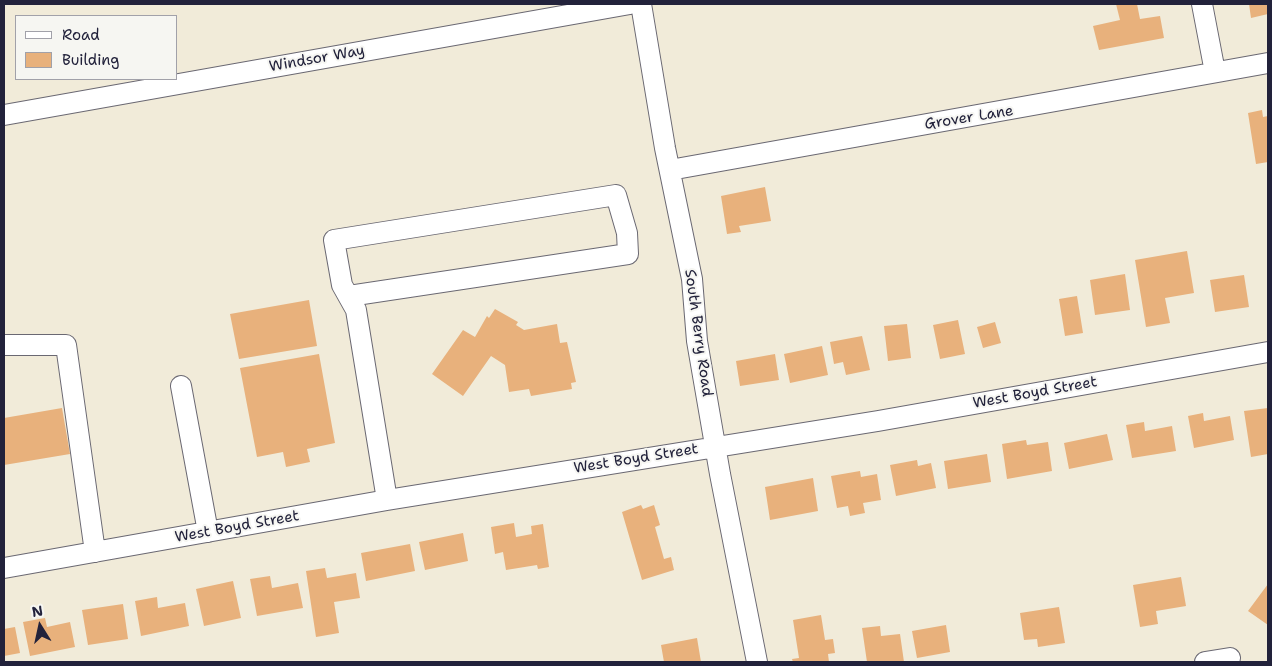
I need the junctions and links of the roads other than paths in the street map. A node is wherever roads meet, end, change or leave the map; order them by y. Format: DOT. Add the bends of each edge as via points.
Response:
graph roads {
  1 [pos="630,4"];
  2 [pos="641,4"];
  3 [pos="1202,4"];
  4 [pos="1268,63"];
  5 [pos="1215,72"];
  6 [pos="4,114"];
  7 [pos="670,170"];
  8 [pos="349,296"];
  9 [pos="4,345"];
  10 [pos="1268,352"];
  11 [pos="181,386"];
  12 [pos="715,446"];
  13 [pos="387,500"];
  14 [pos="208,532"];
  15 [pos="95,552"];
  16 [pos="4,568"];
  17 [pos="1230,658"];
  18 [pos="758,662"];
  19 [pos="1205,662"];
  1 -- 6 [label="street, Windsor Way"];
  2 -- 7 [label="street, South Berry Road"];
  3 -- 5 [label="street"];
  4 -- 5 [label="street, Grover Lane"];
  5 -- 7 [label="street, Grover Lane"];
  7 -- 12 [label="street, South Berry Road" via="692,279 697,341"];
  8 -- 8 [label="street" via="342,285 334,240 616,196 627,233 628,254"];
  8 -- 13 [label="street" via="356,310"];
  9 -- 15 [label="street" via="66,345"];
  10 -- 12 [label="street, West Boyd Street"];
  11 -- 14 [label="street"];
  12 -- 13 [label="street, West Boyd Street"];
  12 -- 18 [label="street, South Berry Road"];
  13 -- 14 [label="street, West Boyd Street"];
  14 -- 15 [label="street, West Boyd Street"];
  15 -- 16 [label="street, West Boyd Street"];
  17 -- 19 [label="street"];
}
